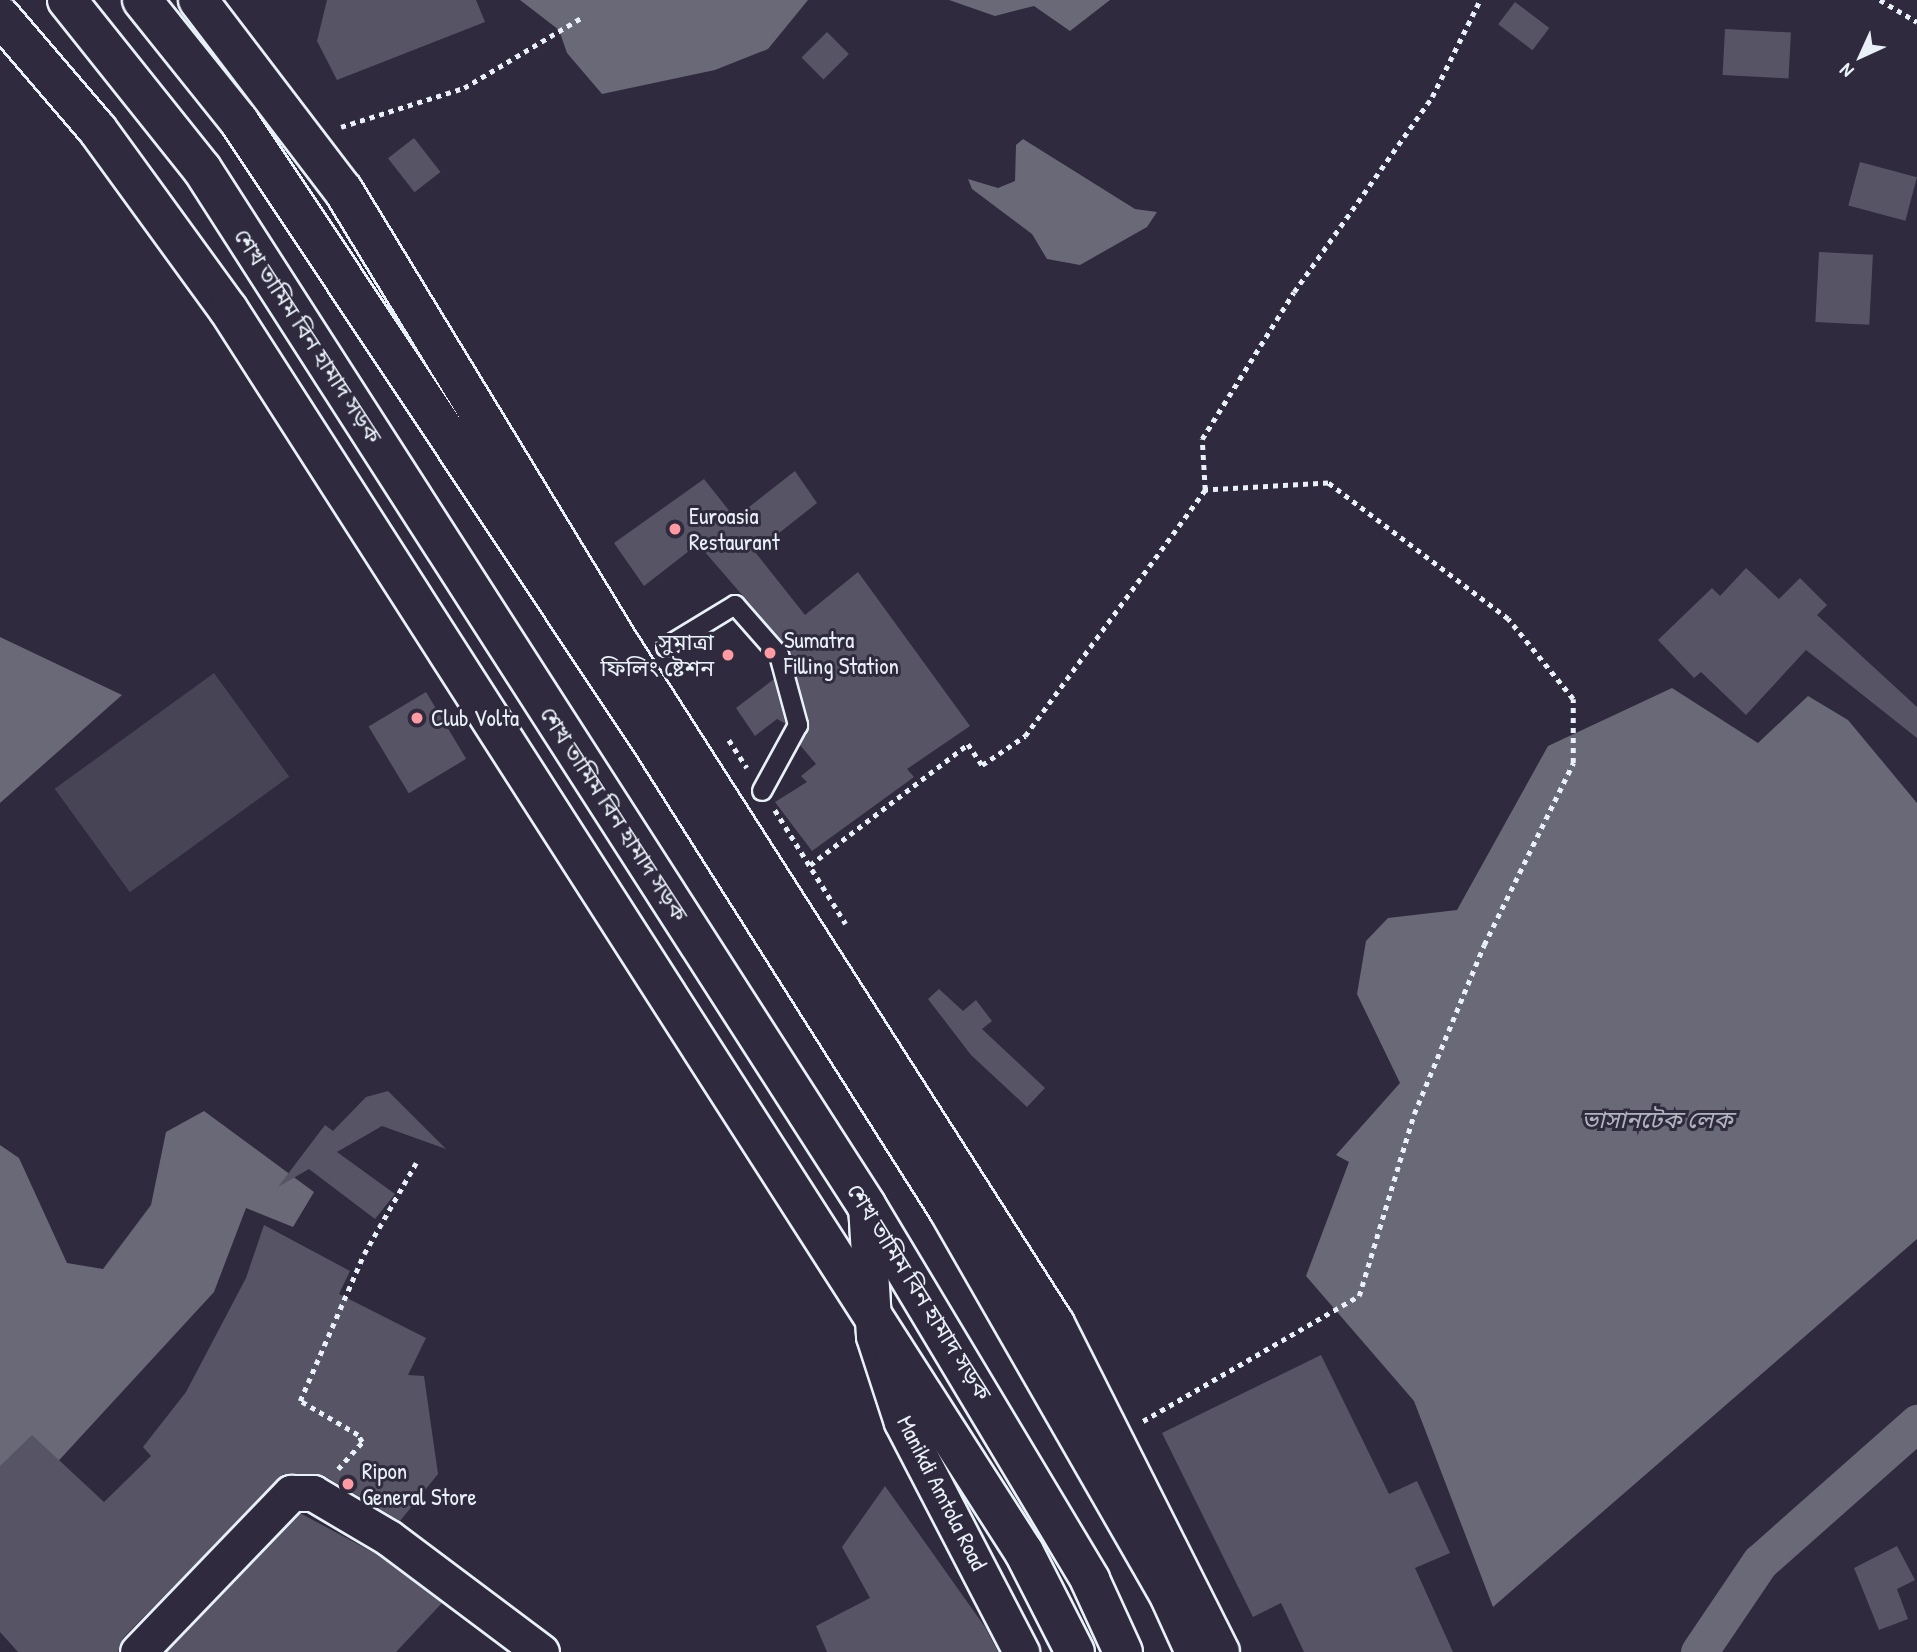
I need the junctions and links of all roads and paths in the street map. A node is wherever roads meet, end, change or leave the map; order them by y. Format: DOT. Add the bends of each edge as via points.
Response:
graph roads {
  1 [pos="67,0"];
  2 [pos="142,0"];
  3 [pos="198,0"];
  4 [pos="1480,0"];
  5 [pos="1880,0"];
  6 [pos="0,16"];
  7 [pos="580,18"];
  8 [pos="1917,22"];
  9 [pos="326,128"];
  10 [pos="1205,490"];
  11 [pos="666,647"];
  12 [pos="762,791"];
  13 [pos="810,865"];
  14 [pos="416,1163"];
  15 [pos="866,1205"];
  16 [pos="873,1313"];
  17 [pos="1133,1427"];
  18 [pos="317,1494"];
  19 [pos="138,1652"];
  20 [pos="541,1652"];
  21 [pos="1021,1652"];
  22 [pos="1075,1652"];
  23 [pos="1123,1652"];
  24 [pos="1195,1652"];
  25 [pos="1220,1652"];
  1 -- 15 [label="main road, শেখ তামিম বিন হামাদ সড়ক" via="202,169"];
  2 -- 24 [label="main road" via="239,121 656,747 948,1209 1170,1597"];
  3 -- 25 [label="main road" via="342,190 617,640 1055,1324"];
  4 -- 10 [label="path" via="1432,97 1294,292 1202,439"];
  5 -- 8 [label="path"];
  6 -- 16 [label="main road" via="97,129 228,309 813,1230"];
  7 -- 9 [label="path" via="464,88"];
  10 -- 13 [label="path" via="1025,736 982,765 968,744"];
  10 -- 17 [label="path" via="1328,483 1339,491 1508,619 1573,699 1573,763 1484,945 1414,1114 1359,1296"];
  11 -- 12 [label="lane" via="735,605 779,655 798,725"];
  14 -- 18 [label="path" via="364,1254 300,1401 362,1442"];
  15 -- 16 [label="street, Manikdi Amtola Road"];
  15 -- 23 [label="main road, শেখ তামিম বিন হামাদ সড়ক" via="1090,1580"];
  16 -- 21 [label="street, Manikdi Amtola Road" via="874,1336 902,1422"];
  16 -- 22 [label="main road" via="1024,1552"];
  18 -- 19 [label="street" via="291,1493"];
  18 -- 20 [label="street" via="389,1538"];
}
